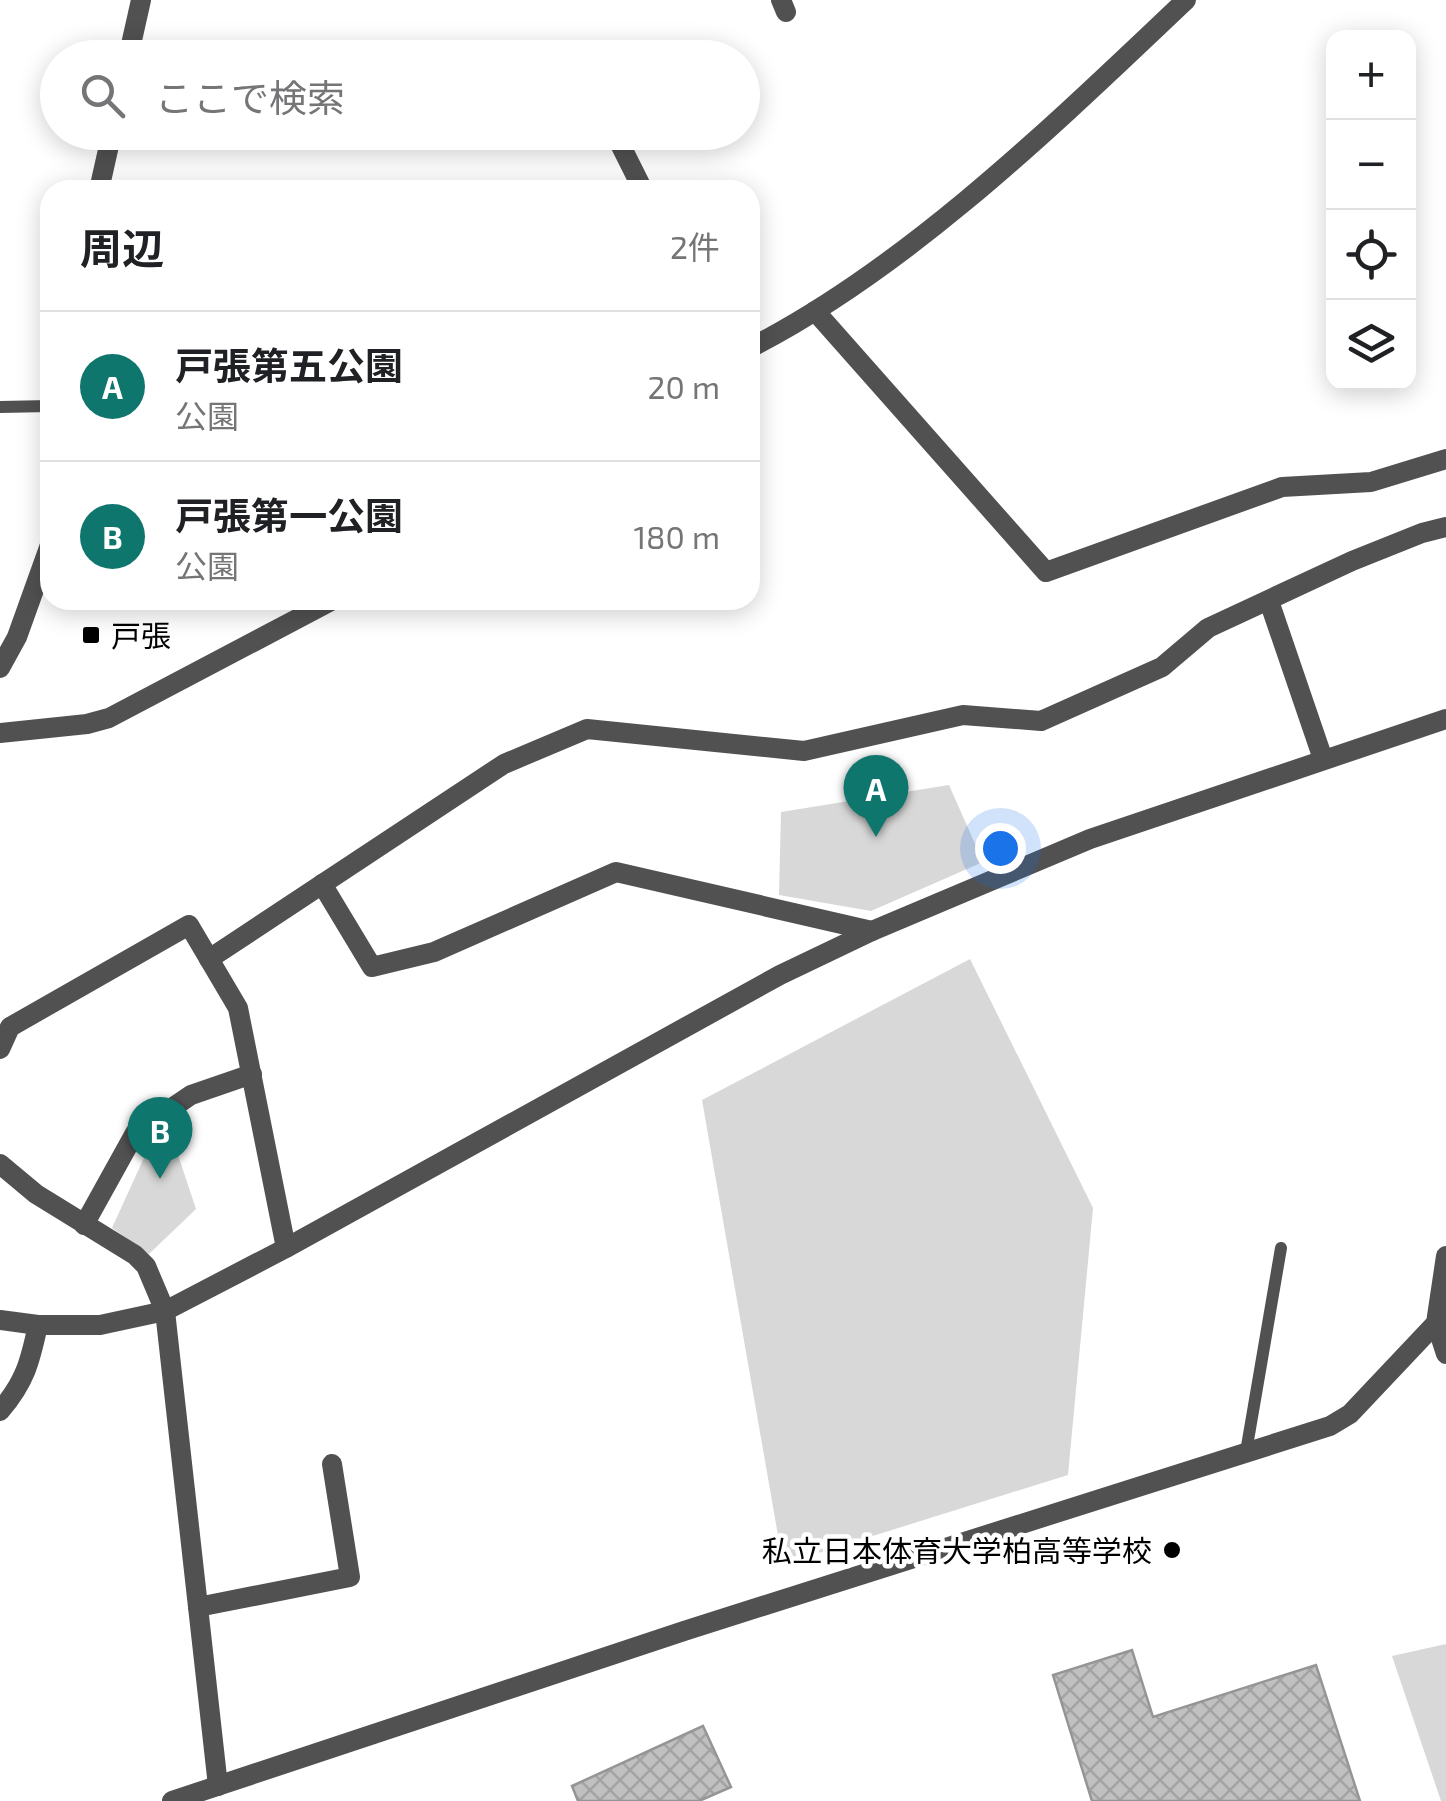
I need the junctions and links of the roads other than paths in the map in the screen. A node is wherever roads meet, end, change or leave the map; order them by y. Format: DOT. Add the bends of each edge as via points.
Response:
graph roads {
  1 [pos="141,0"];
  2 [pos="1186,0"];
  3 [pos="132,40"];
  4 [pos="108,150"];
  5 [pos="623,150"];
  6 [pos="101,180"];
  7 [pos="638,180"];
  8 [pos="815,311"];
  9 [pos="760,342"];
  10 [pos="40,406"];
  11 [pos="0,407"];
  12 [pos="1446,459"];
  13 [pos="1446,527"];
  14 [pos="40,572"];
  15 [pos="1269,601"];
  16 [pos="314,610"];
  17 [pos="0,668"];
  18 [pos="1446,719"];
  19 [pos="0,733"];
  20 [pos="1323,759"];
  21 [pos="322,884"];
  22 [pos="872,930"];
  23 [pos="209,959"];
  24 [pos="0,1049"];
  25 [pos="252,1074"];
  26 [pos="0,1164"];
  27 [pos="84,1225"];
  28 [pos="286,1248"];
  29 [pos="1281,1248"];
  30 [pos="1446,1256"];
  31 [pos="165,1310"];
  32 [pos="0,1320"];
  33 [pos="1436,1322"];
  34 [pos="38,1325"];
  35 [pos="1446,1354"];
  36 [pos="0,1412"];
  37 [pos="1246,1452"];
  38 [pos="332,1464"];
  39 [pos="198,1607"];
  40 [pos="218,1786"];
  41 [pos="172,1801"];
  1 -- 3 [label="street"];
  2 -- 8 [label="street" via="971,194"];
  4 -- 6 [label="street"];
  5 -- 7 [label="street"];
  8 -- 9 [label="street"];
  8 -- 12 [label="street" via="1046,572 1282,486 1370,482"];
  10 -- 11 [label="lane"];
  13 -- 15 [label="street"];
  14 -- 17 [label="street"];
  15 -- 20 [label="street"];
  15 -- 21 [label="street" via="1208,628 1162,667 1040,722 963,715 804,751 587,729 504,764"];
  16 -- 19 [label="street" via="109,718"];
  18 -- 20 [label="street"];
  20 -- 22 [label="street" via="1090,839"];
  21 -- 22 [label="street" via="372,967 434,952 616,872"];
  21 -- 23 [label="street"];
  22 -- 28 [label="street" via="780,974"];
  23 -- 24 [label="street" via="189,925 10,1027"];
  23 -- 25 [label="street" via="238,1008"];
  25 -- 27 [label="street" via="191,1095 135,1133"];
  25 -- 28 [label="street"];
  26 -- 27 [label="street"];
  27 -- 31 [label="street" via="146,1266"];
  28 -- 31 [label="street"];
  29 -- 37 [label="lane"];
  30 -- 33 [label="street"];
  31 -- 34 [label="street" via="100,1325"];
  31 -- 39 [label="street"];
  32 -- 34 [label="street"];
  33 -- 35 [label="street"];
  33 -- 37 [label="street" via="1350,1414"];
  34 -- 36 [label="street" via="28,1369"];
  37 -- 40 [label="street"];
  38 -- 39 [label="street" via="350,1577"];
  39 -- 40 [label="street"];
  40 -- 41 [label="street"];
}
